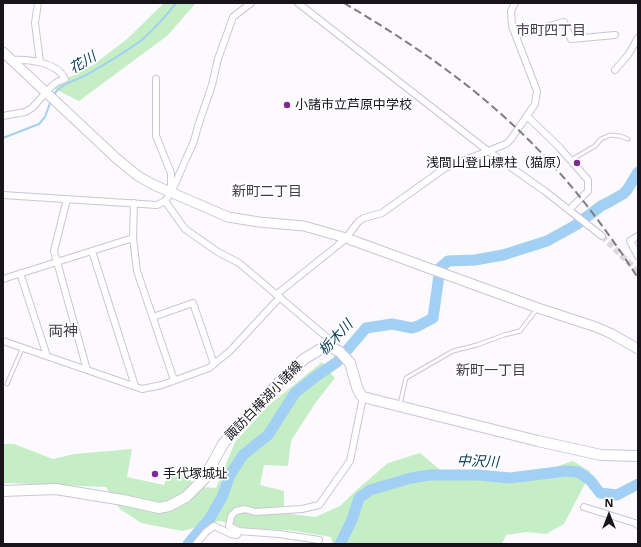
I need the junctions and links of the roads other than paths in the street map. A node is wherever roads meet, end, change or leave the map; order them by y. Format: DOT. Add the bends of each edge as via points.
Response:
graph roads {
  1 [pos="38,3"];
  2 [pos="251,3"];
  3 [pos="298,3"];
  4 [pos="515,3"];
  5 [pos="516,35"];
  6 [pos="615,35"];
  7 [pos="638,38"];
  8 [pos="3,52"];
  9 [pos="11,60"];
  10 [pos="40,62"];
  11 [pos="615,70"];
  12 [pos="156,79"];
  13 [pos="48,94"];
  14 [pos="3,116"];
  15 [pos="527,116"];
  16 [pos="628,139"];
  17 [pos="488,151"];
  18 [pos="571,160"];
  19 [pos="171,193"];
  20 [pos="3,195"];
  21 [pos="67,199"];
  22 [pos="165,201"];
  23 [pos="134,203"];
  24 [pos="569,210"];
  25 [pos="602,236"];
  26 [pos="638,236"];
  27 [pos="133,238"];
  28 [pos="346,238"];
  29 [pos="92,252"];
  30 [pos="638,256"];
  31 [pos="56,262"];
  32 [pos="20,273"];
  33 [pos="3,279"];
  34 [pos="279,296"];
  35 [pos="538,308"];
  36 [pos="153,317"];
  37 [pos="3,341"];
  38 [pos="23,347"];
  39 [pos="333,348"];
  40 [pos="638,349"];
  41 [pos="47,356"];
  42 [pos="214,364"];
  43 [pos="88,370"];
  44 [pos="174,380"];
  45 [pos="7,384"];
  46 [pos="135,386"];
  47 [pos="364,397"];
  48 [pos="399,406"];
  49 [pos="638,456"];
  50 [pos="3,491"];
  51 [pos="584,507"];
  52 [pos="638,525"];
  53 [pos="239,531"];
  54 [pos="319,540"];
  55 [pos="196,544"];
  1 -- 10 [label="street" via="35,23"];
  2 -- 19 [label="street" via="233,17 218,58 194,141"];
  3 -- 17 [label="street"];
  4 -- 5 [label="street" via="511,11 512,26"];
  5 -- 6 [label="street" via="564,22 571,39"];
  5 -- 15 [label="street" via="537,91 535,104"];
  7 -- 11 [label="street"];
  8 -- 9 [label="street"];
  9 -- 10 [label="street"];
  9 -- 13 [label="street"];
  10 -- 13 [label="street" via="63,73 65,79 57,82"];
  12 -- 19 [label="street" via="156,136 171,173"];
  13 -- 14 [label="street" via="25,112"];
  13 -- 19 [label="street" via="138,176"];
  15 -- 17 [label="street" via="506,144"];
  15 -- 18 [label="street"];
  16 -- 18 [label="lane" via="610,135"];
  17 -- 24 [label="street"];
  17 -- 28 [label="street" via="445,168 382,212 358,222"];
  18 -- 24 [label="street" via="588,180 589,185 588,191"];
  19 -- 22 [label="street"];
  19 -- 28 [label="street" via="228,217 304,226"];
  20 -- 21 [label="street"];
  21 -- 23 [label="street"];
  21 -- 31 [label="street" via="54,252"];
  22 -- 23 [label="street" via="157,205"];
  22 -- 34 [label="street" via="185,229 239,263"];
  23 -- 27 [label="street"];
  24 -- 25 [label="street"];
  26 -- 30 [label="street" via="630,241"];
  27 -- 29 [label="street"];
  27 -- 36 [label="street" via="137,271"];
  28 -- 34 [label="street"];
  28 -- 35 [label="street"];
  29 -- 31 [label="street"];
  29 -- 46 [label="street"];
  31 -- 32 [label="street"];
  31 -- 43 [label="street"];
  32 -- 33 [label="street"];
  32 -- 41 [label="street"];
  34 -- 39 [label="street" via="330,340"];
  34 -- 42 [label="street" via="239,342"];
  35 -- 40 [label="street" via="596,328"];
  35 -- 48 [label="lane" via="520,331 477,346 453,351 406,378"];
  36 -- 42 [label="street" via="193,303"];
  36 -- 44 [label="street"];
  37 -- 38 [label="street"];
  38 -- 41 [label="street"];
  38 -- 45 [label="lane"];
  39 -- 47 [label="main road" via="350,363 357,387"];
  39 -- 50 [label="main road, 諏訪白樺湖小諸線" via="324,347 304,359 282,378 223,444 204,479 186,497 169,506 159,508 56,489"];
  41 -- 43 [label="street"];
  42 -- 44 [label="street"];
  43 -- 46 [label="street"];
  44 -- 46 [label="street" via="142,389"];
  47 -- 48 [label="main road"];
  47 -- 53 [label="street" via="350,461 319,505 302,509 236,511 231,516 229,526"];
  48 -- 49 [label="main road" via="600,454"];
  51 -- 52 [label="street"];
  53 -- 54 [label="street"];
  53 -- 55 [label="street" via="237,536 214,526"];
}
